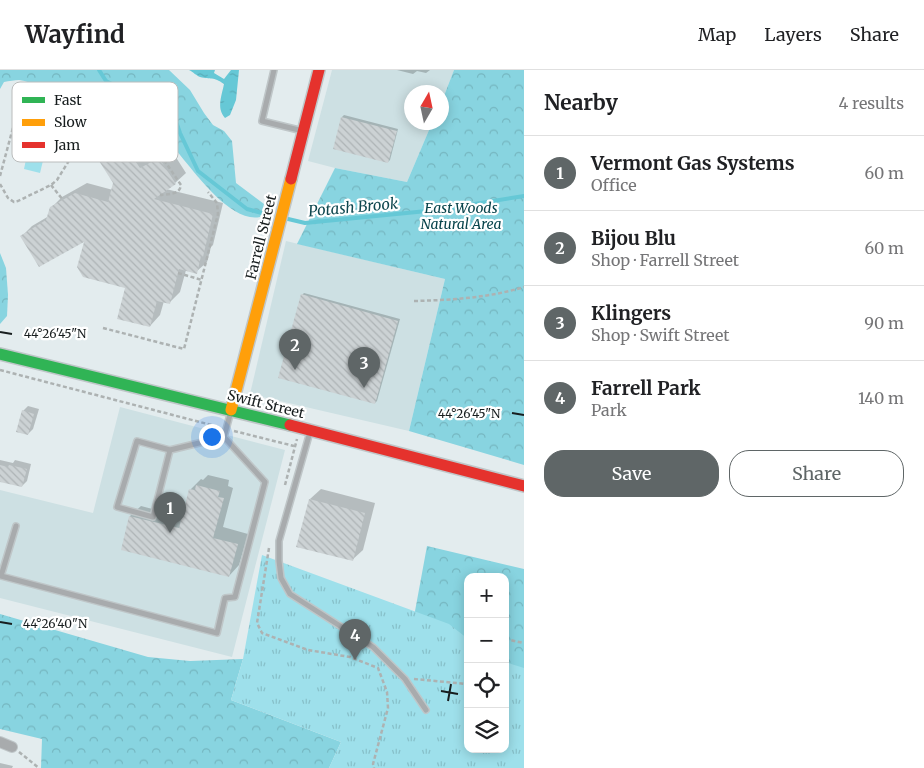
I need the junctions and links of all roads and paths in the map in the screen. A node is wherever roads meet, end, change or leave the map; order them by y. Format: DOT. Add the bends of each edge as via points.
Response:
graph roads {
  1 [pos="274,70"];
  2 [pos="319,70"];
  3 [pos="303,131"];
  4 [pos="12,135"];
  5 [pos="68,162"];
  6 [pos="165,162"];
  7 [pos="0,176"];
  8 [pos="0,184"];
  9 [pos="51,185"];
  10 [pos="208,192"];
  11 [pos="160,195"];
  12 [pos="63,200"];
  13 [pos="178,273"];
  14 [pos="202,280"];
  15 [pos="524,287"];
  16 [pos="414,301"];
  17 [pos="102,328"];
  18 [pos="0,354"];
  19 [pos="0,370"];
  20 [pos="231,410"];
  21 [pos="226,429"];
  22 [pos="310,431"];
  23 [pos="224,437"];
  24 [pos="294,446"];
  25 [pos="170,450"];
  26 [pos="524,486"];
  27 [pos="16,526"];
  28 [pos="509,640"];
  29 [pos="524,643"];
  30 [pos="405,678"];
  31 [pos="464,684"];
  32 [pos="426,710"];
  33 [pos="0,742"];
  34 [pos="12,747"];
  35 [pos="39,768"];
  1 -- 3 [label="lane" via="262,121"];
  2 -- 3 [label="street, Farrell Street"];
  3 -- 20 [label="street, Farrell Street"];
  4 -- 7 [label="path"];
  5 -- 9 [label="path"];
  6 -- 11 [label="path" via="181,188 175,193"];
  8 -- 9 [label="path" via="14,202"];
  9 -- 12 [label="path"];
  10 -- 14 [label="path" via="217,203 218,214"];
  13 -- 14 [label="path"];
  14 -- 17 [label="path" via="184,349"];
  15 -- 16 [label="path" via="460,300"];
  18 -- 20 [label="street, Swift Street"];
  19 -- 21 [label="path"];
  20 -- 21 [label="lane"];
  20 -- 22 [label="street, Swift Street"];
  21 -- 23 [label="lane"];
  21 -- 24 [label="path"];
  22 -- 26 [label="street, Swift Street"];
  22 -- 30 [label="lane" via="279,541 281,578 290,594 373,646"];
  23 -- 25 [label="lane"];
  23 -- 27 [label="lane" via="265,482 235,597 225,598 217,633 1,576"];
  25 -- 25 [label="lane" via="137,441 117,507 153,517"];
  28 -- 29 [label="path"];
  30 -- 31 [label="path"];
  30 -- 32 [label="lane"];
  33 -- 34 [label="street"];
  34 -- 35 [label="path"];
}
